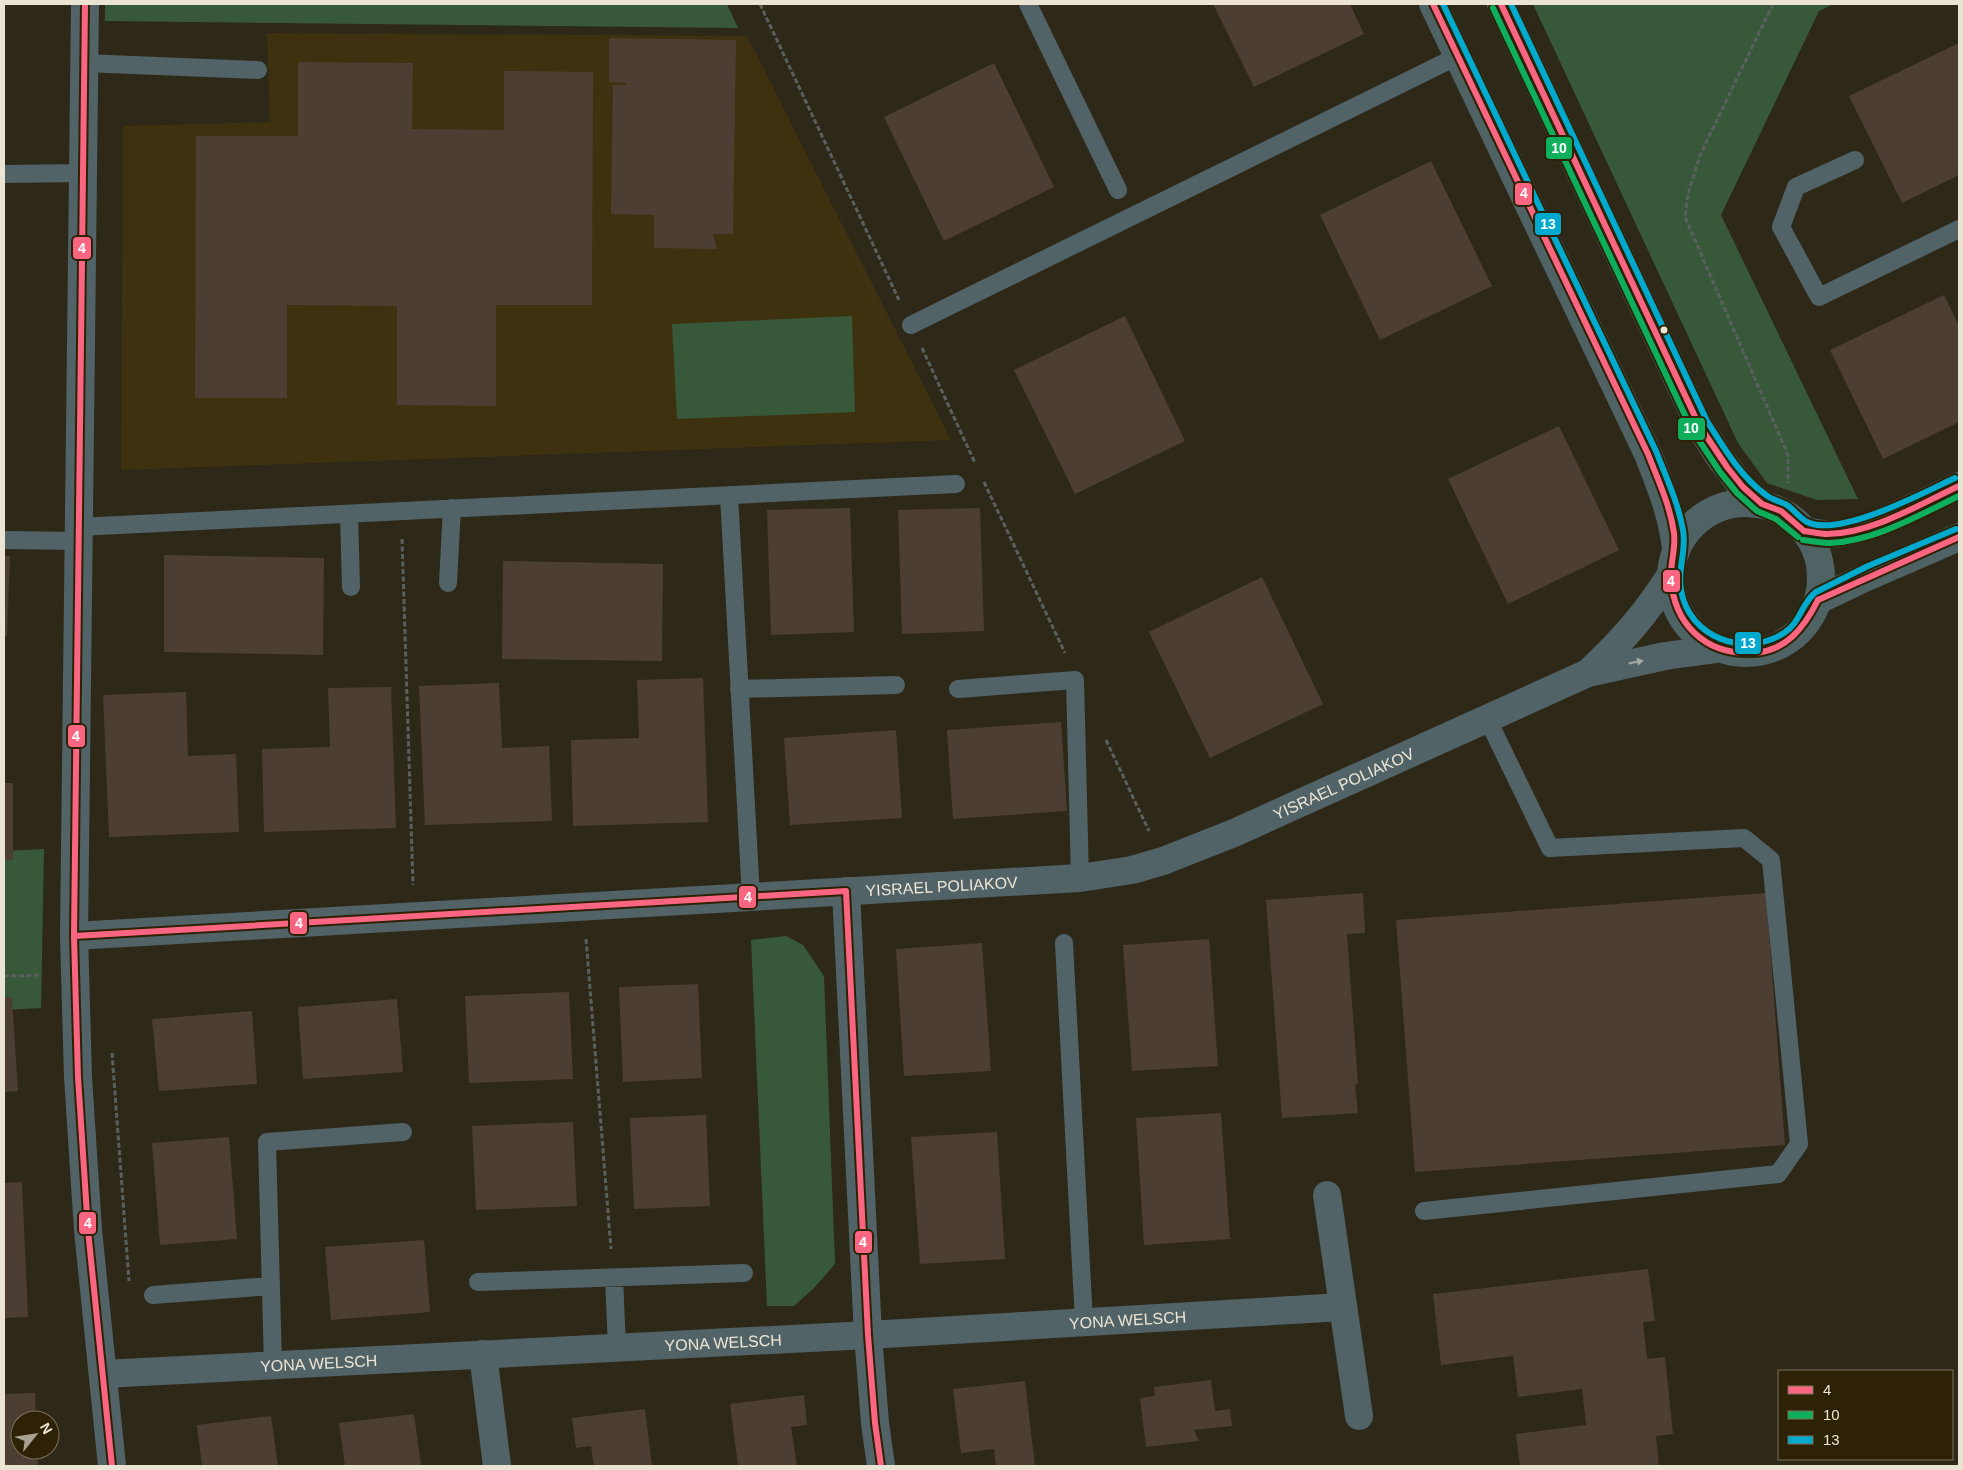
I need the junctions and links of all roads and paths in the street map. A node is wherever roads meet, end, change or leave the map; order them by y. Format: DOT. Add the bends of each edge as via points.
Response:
graph roads {
  1 [pos="85,4"];
  2 [pos="760,4"];
  3 [pos="1028,4"];
  4 [pos="1433,4"];
  5 [pos="1501,4"];
  6 [pos="1773,4"];
  7 [pos="1458,56"];
  8 [pos="84,63"];
  9 [pos="258,70"];
  10 [pos="1854,160"];
  11 [pos="83,172"];
  12 [pos="4,174"];
  13 [pos="1118,190"];
  14 [pos="1959,229"];
  15 [pos="911,325"];
  16 [pos="978,468"];
  17 [pos="982,477"];
  18 [pos="956,484"];
  19 [pos="1959,486"];
  20 [pos="729,495"];
  21 [pos="452,508"];
  22 [pos="401,511"];
  23 [pos="349,514"];
  24 [pos="1785,517"];
  25 [pos="78,534"];
  26 [pos="1959,537"];
  27 [pos="4,540"];
  28 [pos="1676,550"];
  29 [pos="1670,576"];
  30 [pos="448,583"];
  31 [pos="351,587"];
  32 [pos="1818,600"];
  33 [pos="1717,649"];
  34 [pos="1066,656"];
  35 [pos="1588,673"];
  36 [pos="896,685"];
  37 [pos="739,689"];
  38 [pos="958,689"];
  39 [pos="1487,718"];
  40 [pos="1104,736"];
  41 [pos="1163,861"];
  42 [pos="1080,878"];
  43 [pos="846,891"];
  44 [pos="751,897"];
  45 [pos="583,907"];
  46 [pos="414,916"];
  47 [pos="74,936"];
  48 [pos="1064,943"];
  49 [pos="75,975"];
  50 [pos="4,976"];
  51 [pos="112,1045"];
  52 [pos="404,1132"];
  53 [pos="1327,1195"];
  54 [pos="1424,1211"];
  55 [pos="744,1273"];
  56 [pos="614,1278"];
  57 [pos="129,1282"];
  58 [pos="478,1282"];
  59 [pos="271,1286"];
  60 [pos="153,1295"];
  61 [pos="1343,1307"];
  62 [pos="1084,1322"];
  63 [pos="868,1335"];
  64 [pos="617,1347"];
  65 [pos="483,1354"];
  66 [pos="273,1365"];
  67 [pos="103,1374"];
  68 [pos="1359,1416"];
  69 [pos="112,1466"];
  70 [pos="497,1466"];
  71 [pos="881,1466"];
  1 -- 8 [label="street"];
  2 -- 15 [label="path"];
  3 -- 13 [label="lane"];
  4 -- 7 [label="main road"];
  5 -- 24 [label="main road" via="1698,425 1743,488"];
  6 -- 24 [label="path" via="1700,155 1685,217 1788,455"];
  7 -- 15 [label="lane"];
  7 -- 28 [label="main road" via="1648,454 1665,500"];
  8 -- 9 [label="lane"];
  8 -- 11 [label="street"];
  10 -- 14 [label="lane" via="1796,187 1781,227 1819,297"];
  11 -- 12 [label="lane"];
  11 -- 25 [label="street"];
  15 -- 16 [label="path"];
  17 -- 34 [label="path"];
  18 -- 20 [label="lane"];
  19 -- 24 [label="main road" via="1848,532 1828,534"];
  20 -- 21 [label="lane"];
  20 -- 37 [label="lane"];
  21 -- 22 [label="lane"];
  21 -- 30 [label="lane"];
  22 -- 23 [label="lane"];
  22 -- 46 [label="path"];
  23 -- 25 [label="lane"];
  23 -- 31 [label="lane"];
  24 -- 28 [label="main road" via="1743,503 1722,507 1702,516 1687,531"];
  24 -- 32 [label="main road" via="1816,552 1821,576"];
  25 -- 27 [label="lane"];
  25 -- 47 [label="street"];
  26 -- 32 [label="main road"];
  28 -- 29 [label="main road"];
  29 -- 33 [label="main road" via="1673,599 1682,620"];
  29 -- 35 [label="street, YISRAEL POLIAKOV" via="1630,632"];
  32 -- 33 [label="main road" via="1807,623 1790,640 1766,652 1742,654"];
  35 -- 33 [label="street, YISRAEL POLIAKOV, one-way" via="1665,656"];
  35 -- 39 [label="street, YISRAEL POLIAKOV"];
  36 -- 37 [label="lane"];
  37 -- 44 [label="lane"];
  38 -- 42 [label="lane" via="1075,680"];
  39 -- 41 [label="street, YISRAEL POLIAKOV" via="1234,833"];
  39 -- 54 [label="lane" via="1550,848 1744,838 1771,860 1799,1144 1778,1174"];
  40 -- 41 [label="path"];
  41 -- 42 [label="street, YISRAEL POLIAKOV" via="1132,870"];
  42 -- 43 [label="street, YISRAEL POLIAKOV"];
  43 -- 44 [label="street, YISRAEL POLIAKOV"];
  43 -- 63 [label="street"];
  44 -- 45 [label="street, YISRAEL POLIAKOV"];
  45 -- 46 [label="street, YISRAEL POLIAKOV"];
  45 -- 56 [label="path"];
  46 -- 47 [label="street, YISRAEL POLIAKOV"];
  47 -- 49 [label="street"];
  48 -- 62 [label="lane"];
  49 -- 50 [label="path"];
  49 -- 67 [label="street" via="88,1230"];
  51 -- 57 [label="path"];
  52 -- 59 [label="lane" via="266,1142"];
  53 -- 61 [label="street"];
  55 -- 56 [label="lane"];
  56 -- 58 [label="lane"];
  56 -- 64 [label="lane"];
  59 -- 60 [label="lane"];
  59 -- 66 [label="lane"];
  61 -- 62 [label="street, YONA WELSCH"];
  61 -- 68 [label="street"];
  62 -- 63 [label="street, YONA WELSCH"];
  63 -- 64 [label="street, YONA WELSCH"];
  63 -- 71 [label="street"];
  64 -- 65 [label="street, YONA WELSCH"];
  65 -- 66 [label="street, YONA WELSCH"];
  65 -- 70 [label="street"];
  66 -- 67 [label="street, YONA WELSCH"];
  67 -- 69 [label="street"];
}
